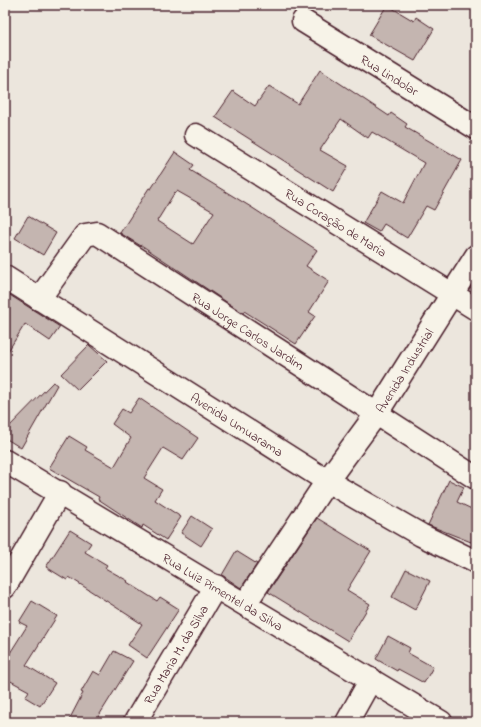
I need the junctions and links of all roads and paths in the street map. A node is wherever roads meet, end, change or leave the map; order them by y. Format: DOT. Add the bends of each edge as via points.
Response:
graph roads {
  1 [pos="303,21"];
  2 [pos="476,128"];
  3 [pos="196,135"];
  4 [pos="476,256"];
  5 [pos="5,277"];
  6 [pos="452,294"];
  7 [pos="39,299"];
  8 [pos="476,309"];
  9 [pos="377,413"];
  10 [pos="5,461"];
  11 [pos="476,478"];
  12 [pos="327,481"];
  13 [pos="60,492"];
  14 [pos="476,562"];
  15 [pos="216,586"];
  16 [pos="5,587"];
  17 [pos="245,604"];
  18 [pos="371,679"];
  19 [pos="135,722"];
  20 [pos="347,722"];
  21 [pos="441,722"];
  1 -- 2 [label="street, Rua Lindolar"];
  3 -- 6 [label="street, Rua Coração de Maria"];
  4 -- 6 [label="street, Avenida Industrial"];
  5 -- 7 [label="street, Avenida Umuarama"];
  6 -- 8 [label="street, Rua Coração de Maria"];
  6 -- 9 [label="street, Avenida Industrial"];
  7 -- 9 [label="street, Rua Jorge Carlos Jardim" via="85,235 97,233"];
  7 -- 12 [label="street, Avenida Umuarama"];
  9 -- 11 [label="street, Rua Jorge Carlos Jardim"];
  9 -- 12 [label="street, Avenida Industrial"];
  10 -- 13 [label="street, Rua Luiz Pimentel da Silva"];
  12 -- 14 [label="street, Avenida Umuarama" via="421,535"];
  12 -- 17 [label="street, Avenida Industrial"];
  13 -- 15 [label="street, Rua Luiz Pimentel da Silva"];
  13 -- 16 [label="street"];
  15 -- 17 [label="street, Rua Luiz Pimentel da Silva"];
  15 -- 19 [label="street, Rua Maria M. da Silva"];
  17 -- 18 [label="street, Rua Luiz Pimentel da Silva"];
  18 -- 20 [label="street"];
  18 -- 21 [label="street, Rua Luiz Pimentel da Silva"];
}
